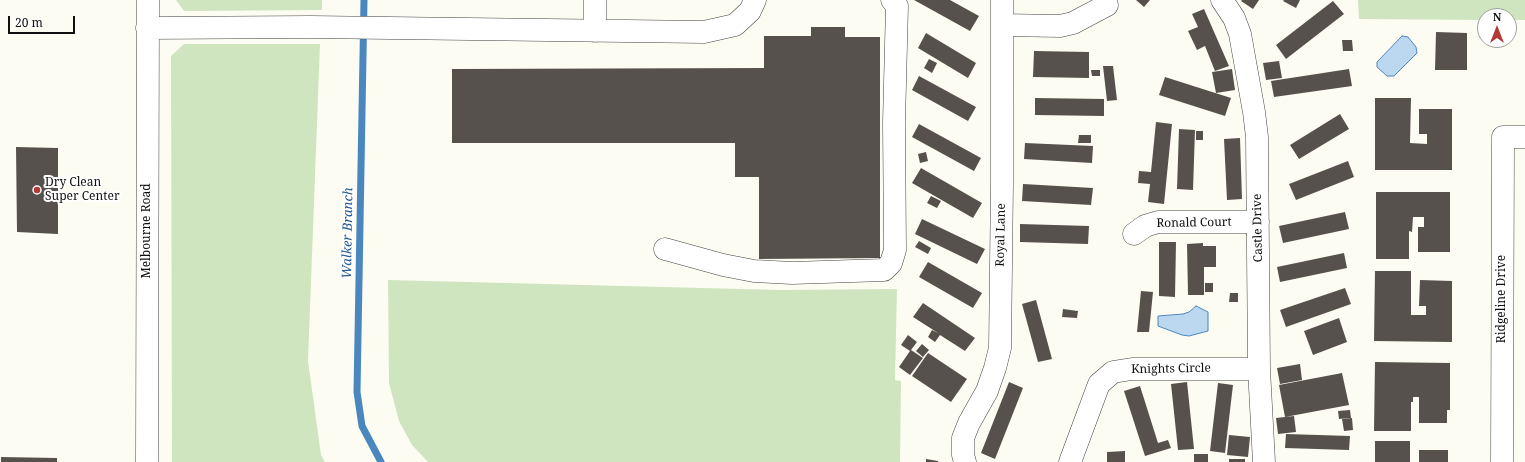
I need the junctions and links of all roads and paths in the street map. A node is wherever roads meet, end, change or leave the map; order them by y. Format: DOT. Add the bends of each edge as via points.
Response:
graph roads {
  1 [pos="148,0"];
  2 [pos="595,0"];
  3 [pos="755,0"];
  4 [pos="892,0"];
  5 [pos="1002,0"];
  6 [pos="1222,0"];
  7 [pos="1107,5"];
  8 [pos="1002,25"];
  9 [pos="148,28"];
  10 [pos="595,30"];
  11 [pos="1525,137"];
  12 [pos="1258,222"];
  13 [pos="1134,234"];
  14 [pos="665,249"];
  15 [pos="1260,369"];
  16 [pos="147,462"];
  17 [pos="965,462"];
  18 [pos="1070,462"];
  19 [pos="1264,462"];
  20 [pos="1502,462"];
  1 -- 9 [label="street, Melbourne Road"];
  2 -- 10 [label="street"];
  3 -- 10 [label="street" via="750,11 736,25 710,31"];
  4 -- 14 [label="street" via="897,6 894,122 895,250 891,262 884,270 792,273 754,271"];
  5 -- 8 [label="street, Royal Lane"];
  6 -- 12 [label="street, Castle Drive" via="1234,18 1240,34 1254,112 1257,137"];
  7 -- 8 [label="street" via="1073,23 1060,26"];
  8 -- 17 [label="street, Royal Lane" via="1000,348 987,391 963,438"];
  9 -- 10 [label="street"];
  9 -- 16 [label="street, Melbourne Road"];
  11 -- 20 [label="street, Ridgeline Drive" via="1503,137"];
  12 -- 13 [label="street, Ronald Court" via="1158,222 1145,226"];
  12 -- 15 [label="street, Castle Drive"];
  15 -- 18 [label="street, Knights Circle" via="1132,369 1113,372 1099,384"];
  15 -- 19 [label="street, Castle Drive"];
}
